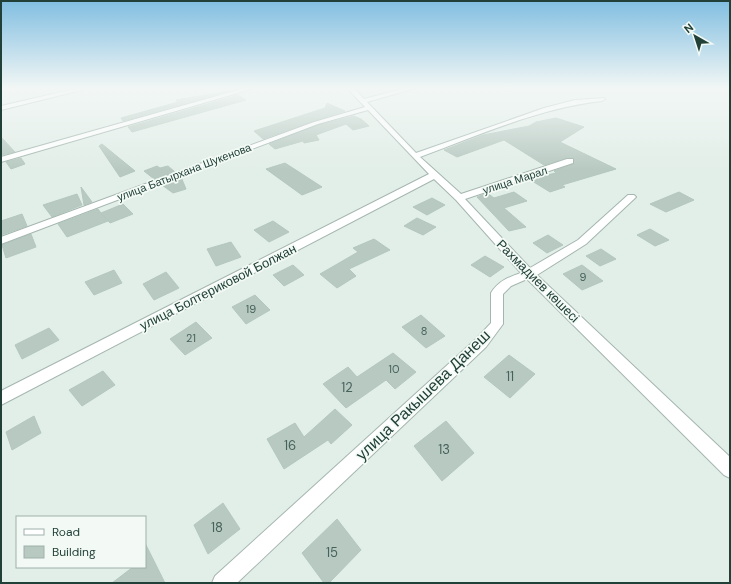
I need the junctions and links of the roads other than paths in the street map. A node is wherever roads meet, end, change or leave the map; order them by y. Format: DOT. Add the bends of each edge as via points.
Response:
graph roads {
  1 [pos="157,115"];
  2 [pos="337,115"];
  3 [pos="375,115"];
  4 [pos="529,115"];
  5 [pos="415,156"];
  6 [pos="1,160"];
  7 [pos="570,161"];
  8 [pos="435,175"];
  9 [pos="631,197"];
  10 [pos="459,198"];
  11 [pos="1,241"];
  12 [pos="529,274"];
  13 [pos="1,398"];
  14 [pos="730,469"];
  15 [pos="222,583"];
  1 -- 6 [label="street"];
  2 -- 11 [label="street, улица Батырхана Шукенова"];
  3 -- 5 [label="street, Рахмадиев көшесі"];
  4 -- 5 [label="street"];
  5 -- 8 [label="street, Рахмадиев көшесі"];
  7 -- 10 [label="street, улица Марал"];
  8 -- 10 [label="street, Рахмадиев көшесі"];
  8 -- 13 [label="street, улица Болтериковой Болжан"];
  9 -- 12 [label="street, улица Ракышева Данеш" via="582,242"];
  10 -- 12 [label="street, Рахмадиев көшесі"];
  12 -- 14 [label="street, Рахмадиев көшесі"];
  12 -- 15 [label="street, улица Ракышева Данеш" via="508,283 497,293 496,324 481,343"];
}
